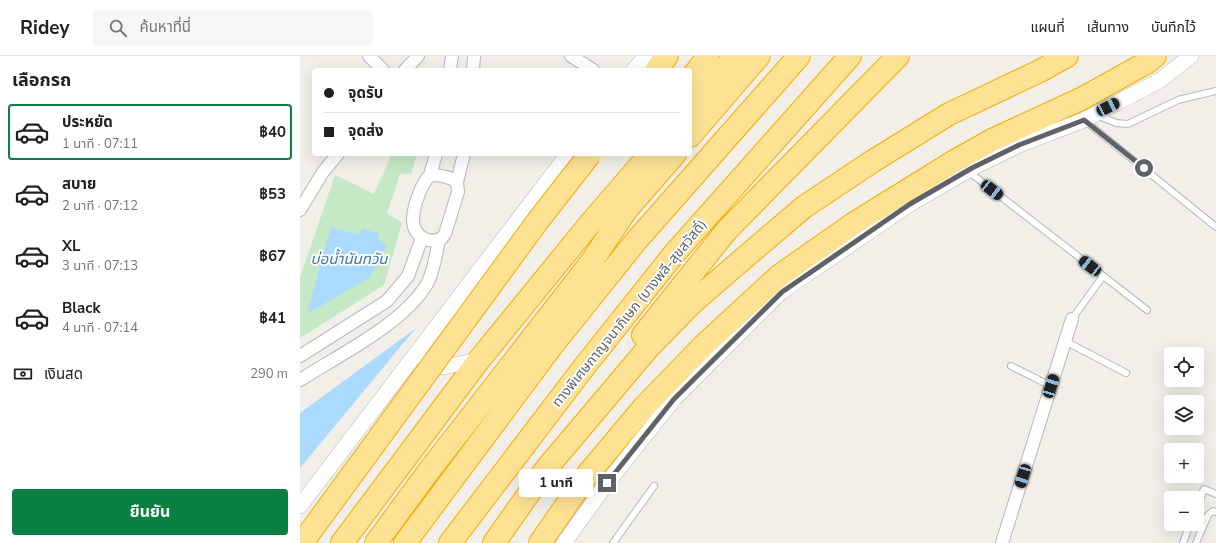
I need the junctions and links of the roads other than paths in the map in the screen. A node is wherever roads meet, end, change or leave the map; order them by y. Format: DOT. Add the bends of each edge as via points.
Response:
graph roads {
  1 [pos="369,56"];
  2 [pos="418,56"];
  3 [pos="452,56"];
  4 [pos="474,56"];
  5 [pos="571,56"];
  6 [pos="646,56"];
  7 [pos="667,56"];
  8 [pos="708,56"];
  9 [pos="735,56"];
  10 [pos="759,56"];
  11 [pos="799,56"];
  12 [pos="850,56"];
  13 [pos="898,56"];
  14 [pos="1067,56"];
  15 [pos="1155,56"];
  16 [pos="1191,56"];
  17 [pos="382,68"];
  18 [pos="407,68"];
  19 [pos="450,68"];
  20 [pos="473,68"];
  21 [pos="590,68"];
  22 [pos="636,68"];
  23 [pos="658,68"];
  24 [pos="692,77"];
  25 [pos="1216,91"];
  26 [pos="692,106"];
  27 [pos="1090,117"];
  28 [pos="692,134"];
  29 [pos="336,156"];
  30 [pos="435,156"];
  31 [pos="462,156"];
  32 [pos="566,156"];
  33 [pos="588,156"];
  34 [pos="634,156"];
  35 [pos="648,156"];
  36 [pos="673,156"];
  37 [pos="968,171"];
  38 [pos="430,175"];
  39 [pos="457,182"];
  40 [pos="300,210"];
  41 [pos="588,226"];
  42 [pos="1216,227"];
  43 [pos="422,238"];
  44 [pos="439,240"];
  45 [pos="1103,276"];
  46 [pos="1147,310"];
  47 [pos="1072,319"];
  48 [pos="1065,341"];
  49 [pos="300,356"];
  50 [pos="414,359"];
  51 [pos="479,360"];
  52 [pos="1011,366"];
  53 [pos="1126,373"];
  54 [pos="300,380"];
  55 [pos="1051,386"];
  56 [pos="546,469"];
  57 [pos="654,486"];
  58 [pos="1204,491"];
  59 [pos="1216,494"];
  60 [pos="300,506"];
  61 [pos="1216,512"];
  62 [pos="1187,531"];
  63 [pos="302,543"];
  64 [pos="342,543"];
  65 [pos="376,543"];
  66 [pos="405,543"];
  67 [pos="450,543"];
  68 [pos="494,543"];
  69 [pos="540,543"];
  70 [pos="564,543"];
  71 [pos="613,543"];
  72 [pos="1002,543"];
  73 [pos="1183,543"];
  74 [pos="1196,543"];
  1 -- 17 [label="street"];
  2 -- 18 [label="street"];
  3 -- 19 [label="street"];
  4 -- 20 [label="street"];
  5 -- 21 [label="street"];
  6 -- 22 [label="street"];
  7 -- 23 [label="highway"];
  8 -- 24 [label="highway"];
  9 -- 26 [label="highway"];
  10 -- 28 [label="highway"];
  11 -- 66 [label="highway" via="636,241 551,347"];
  12 -- 67 [label="highway, ทางพิเศษกาญจนาภิเษก (บางพลี-สุขสวัสดิ์)" via="674,254"];
  13 -- 56 [label="highway" via="727,230 601,390"];
  14 -- 56 [label="highway" via="949,114 804,207 675,320"];
  15 -- 69 [label="highway" via="1081,99 999,137 953,162 853,224 779,276 704,344 644,407 587,475"];
  16 -- 27 [label="street" via="1159,81"];
  25 -- 27 [label="lane" via="1178,100 1128,124"];
  27 -- 37 [label="street" via="1019,145"];
  27 -- 42 [label="lane"];
  29 -- 40 [label="street" via="323,172"];
  30 -- 38 [label="street"];
  31 -- 39 [label="street"];
  32 -- 50 [label="street"];
  33 -- 63 [label="highway, bridge" via="537,222"];
  34 -- 41 [label="highway"];
  35 -- 41 [label="highway"];
  36 -- 65 [label="highway" via="628,209 592,261"];
  37 -- 45 [label="lane"];
  37 -- 70 [label="street" via="910,204 782,292 674,399 607,483"];
  38 -- 39 [label="street" via="440,175"];
  38 -- 43 [label="street" via="424,181 413,217 415,231"];
  39 -- 44 [label="street" via="458,192 445,234"];
  41 -- 51 [label="highway"];
  43 -- 44 [label="street"];
  43 -- 49 [label="street" via="408,276 388,302"];
  44 -- 54 [label="street" via="435,263 427,283 402,314"];
  45 -- 46 [label="lane"];
  45 -- 47 [label="lane"];
  47 -- 48 [label="street"];
  48 -- 53 [label="lane"];
  48 -- 55 [label="street"];
  50 -- 51 [label="street" via="443,367"];
  50 -- 60 [label="street"];
  51 -- 64 [label="highway"];
  52 -- 55 [label="lane"];
  55 -- 72 [label="street"];
  56 -- 68 [label="highway"];
  57 -- 71 [label="lane"];
  58 -- 59 [label="lane"];
  61 -- 74 [label="lane" via="1208,515"];
  62 -- 73 [label="lane"];
}
